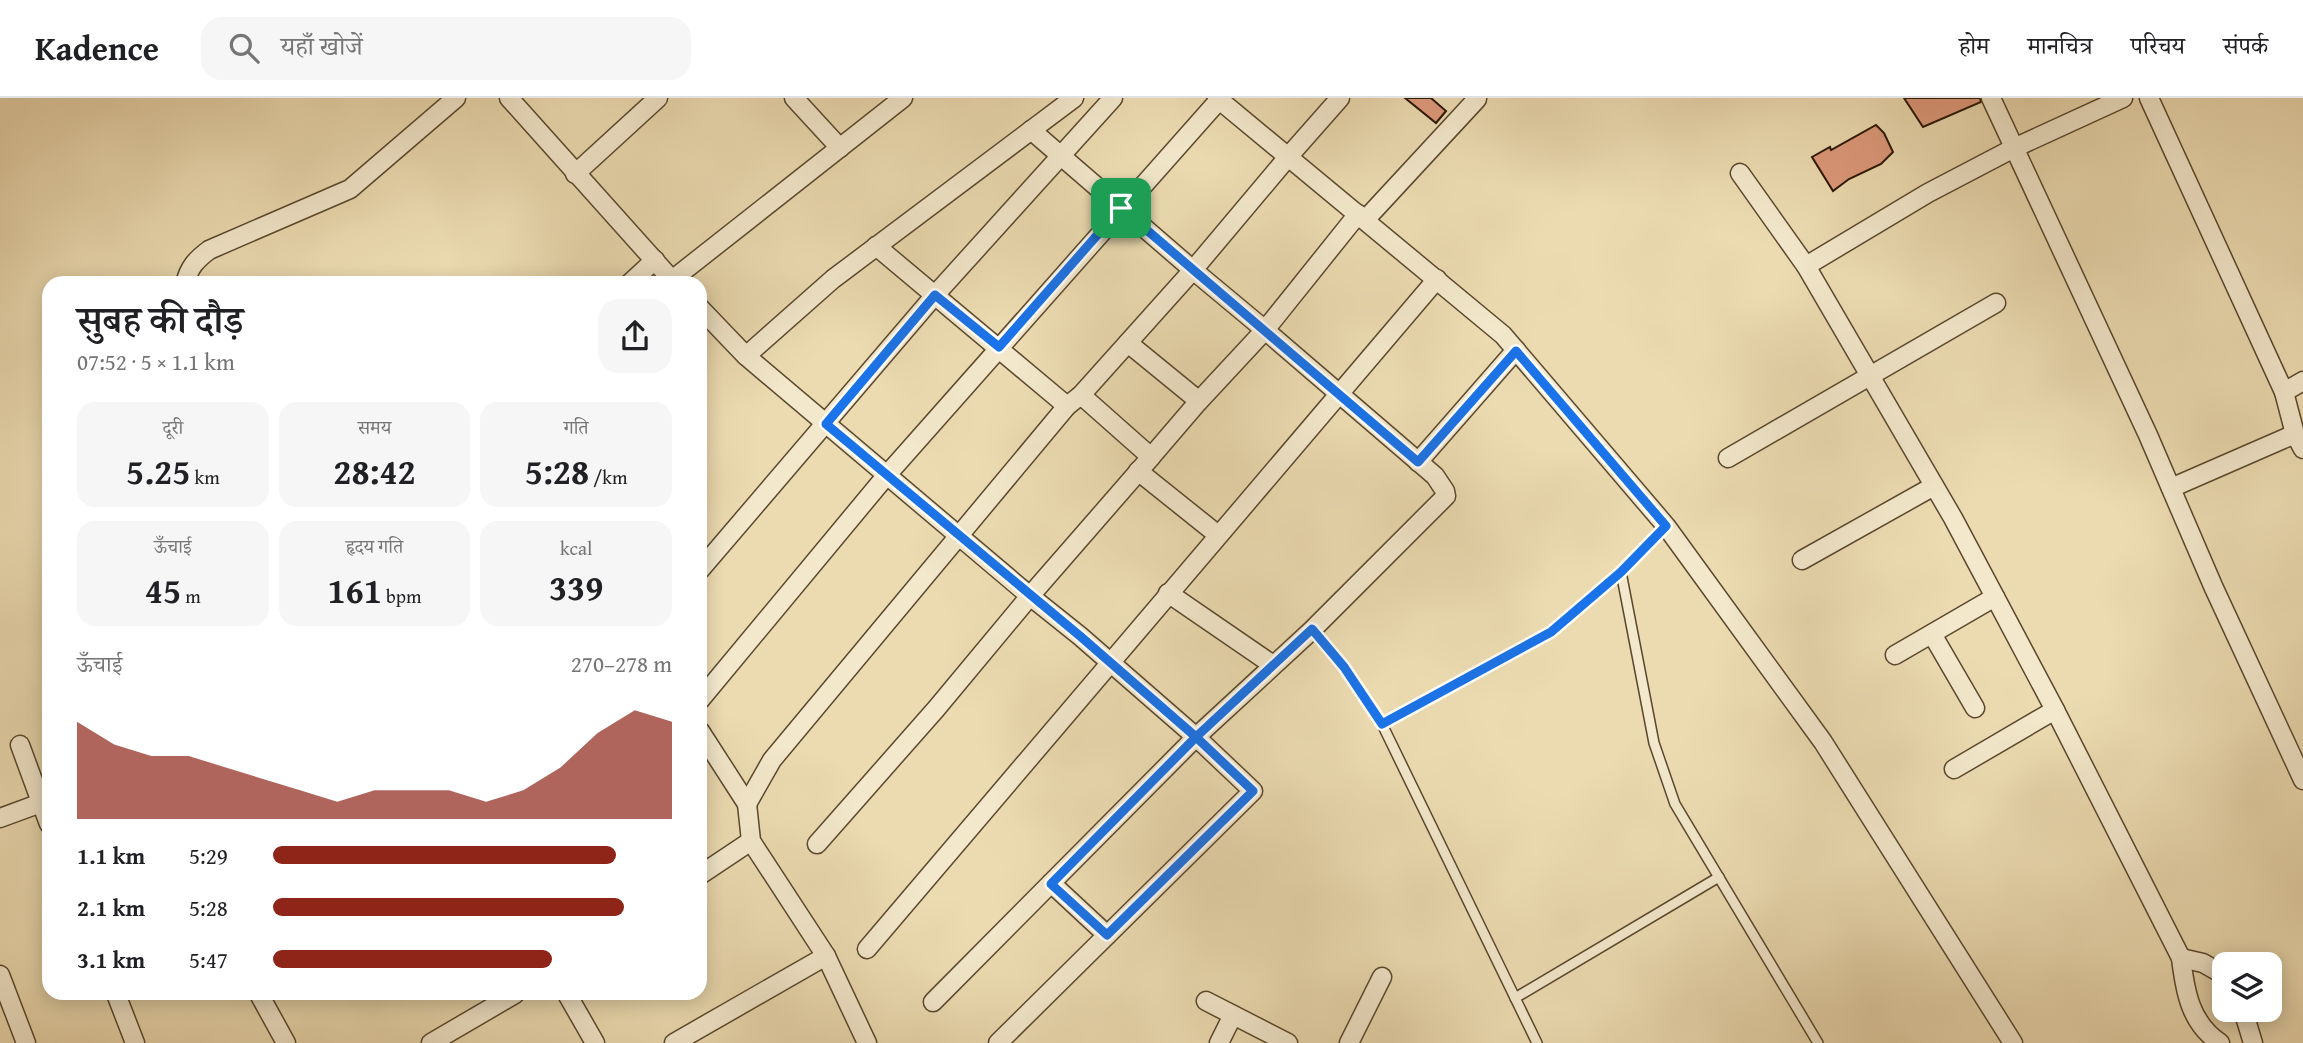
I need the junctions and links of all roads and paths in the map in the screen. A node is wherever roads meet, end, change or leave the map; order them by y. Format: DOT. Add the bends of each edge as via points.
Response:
graph roads {
  1 [pos="456,98"];
  2 [pos="509,98"];
  3 [pos="658,98"];
  4 [pos="794,98"];
  5 [pos="903,98"];
  6 [pos="1074,98"];
  7 [pos="1113,98"];
  8 [pos="1340,98"];
  9 [pos="1990,98"];
  10 [pos="2123,98"];
  11 [pos="2149,98"];
  12 [pos="1477,99"];
  13 [pos="1227,102"];
  14 [pos="1031,130"];
  15 [pos="840,148"];
  16 [pos="2014,148"];
  17 [pos="1060,155"];
  18 [pos="1287,157"];
  19 [pos="1740,173"];
  20 [pos="575,174"];
  21 [pos="1121,208"];
  22 [pos="1361,217"];
  23 [pos="876,246"];
  24 [pos="655,260"];
  25 [pos="1807,266"];
  26 [pos="1193,270"];
  27 [pos="187,276"];
  28 [pos="638,276"];
  29 [pos="669,276"];
  30 [pos="681,276"];
  31 [pos="1437,279"];
  32 [pos="935,295"];
  33 [pos="1996,303"];
  34 [pos="707,315"];
  35 [pos="1265,330"];
  36 [pos="1128,342"];
  37 [pos="999,347"];
  38 [pos="1516,351"];
  39 [pos="746,356"];
  40 [pos="1870,376"];
  41 [pos="2303,381"];
  42 [pos="2284,392"];
  43 [pos="1339,394"];
  44 [pos="1074,400"];
  45 [pos="1199,401"];
  46 [pos="826,424"];
  47 [pos="2299,441"];
  48 [pos="1151,457"];
  49 [pos="1728,458"];
  50 [pos="1418,462"];
  51 [pos="1138,471"];
  52 [pos="886,476"];
  53 [pos="1934,486"];
  54 [pos="2171,488"];
  55 [pos="1666,526"];
  56 [pos="1218,535"];
  57 [pos="959,537"];
  58 [pos="1802,560"];
  59 [pos="707,562"];
  60 [pos="1621,572"];
  61 [pos="1168,593"];
  62 [pos="1030,596"];
  63 [pos="1994,597"];
  64 [pos="1312,629"];
  65 [pos="1932,634"];
  66 [pos="1895,655"];
  67 [pos="1110,662"];
  68 [pos="1273,665"];
  69 [pos="707,692"];
  70 [pos="1975,708"];
  71 [pos="2055,710"];
  72 [pos="1382,724"];
  73 [pos="1196,737"];
  74 [pos="707,742"];
  75 [pos="20,745"];
  76 [pos="1954,769"];
  77 [pos="2303,780"];
  78 [pos="42,795"];
  79 [pos="42,803"];
  80 [pos="747,804"];
  81 [pos="0,818"];
  82 [pos="751,841"];
  83 [pos="817,844"];
  84 [pos="707,870"];
  85 [pos="1719,877"];
  86 [pos="1051,884"];
  87 [pos="1107,935"];
  88 [pos="867,948"];
  89 [pos="826,956"];
  90 [pos="2181,958"];
  91 [pos="2212,968"];
  92 [pos="1382,977"];
  93 [pos="1,979"];
  94 [pos="1515,998"];
  95 [pos="118,1000"];
  96 [pos="264,1000"];
  97 [pos="505,1000"];
  98 [pos="570,1000"];
  99 [pos="1206,1001"];
  100 [pos="933,1002"];
  101 [pos="1233,1015"];
  102 [pos="2247,1022"];
  103 [pos="26,1043"];
  104 [pos="135,1043"];
  105 [pos="286,1043"];
  106 [pos="431,1043"];
  107 [pos="595,1043"];
  108 [pos="674,1043"];
  109 [pos="867,1043"];
  110 [pos="998,1043"];
  111 [pos="1219,1043"];
  112 [pos="1288,1043"];
  113 [pos="1349,1043"];
  114 [pos="1537,1043"];
  115 [pos="1818,1043"];
  116 [pos="2013,1043"];
  117 [pos="2220,1043"];
  118 [pos="2253,1043"];
  1 -- 27 [label="street" via="350,189 209,250 195,261"];
  2 -- 20 [label="street"];
  3 -- 20 [label="street"];
  4 -- 15 [label="street"];
  5 -- 15 [label="street"];
  6 -- 14 [label="street"];
  7 -- 17 [label="street"];
  8 -- 18 [label="street"];
  9 -- 16 [label="street"];
  10 -- 16 [label="street"];
  11 -- 42 [label="street"];
  12 -- 22 [label="street"];
  13 -- 18 [label="street"];
  13 -- 21 [label="street"];
  14 -- 17 [label="street"];
  14 -- 23 [label="street"];
  15 -- 30 [label="street"];
  16 -- 25 [label="street"];
  16 -- 54 [label="street"];
  17 -- 21 [label="street"];
  17 -- 32 [label="street"];
  18 -- 22 [label="street"];
  18 -- 26 [label="street"];
  19 -- 25 [label="street"];
  20 -- 24 [label="street"];
  21 -- 26 [label="street"];
  21 -- 37 [label="street"];
  22 -- 31 [label="street"];
  22 -- 35 [label="street"];
  23 -- 32 [label="street"];
  23 -- 39 [label="street"];
  24 -- 28 [label="street"];
  24 -- 29 [label="street"];
  25 -- 40 [label="street"];
  26 -- 35 [label="street"];
  26 -- 36 [label="street"];
  31 -- 38 [label="street"];
  31 -- 43 [label="street"];
  32 -- 37 [label="street"];
  32 -- 46 [label="street"];
  33 -- 40 [label="street"];
  34 -- 39 [label="street"];
  35 -- 43 [label="street"];
  35 -- 45 [label="street"];
  36 -- 44 [label="street"];
  36 -- 45 [label="street"];
  37 -- 44 [label="street"];
  37 -- 52 [label="street"];
  38 -- 50 [label="street"];
  38 -- 55 [label="street"];
  39 -- 46 [label="street"];
  40 -- 49 [label="street"];
  40 -- 53 [label="street"];
  41 -- 42 [label="street"];
  42 -- 47 [label="street"];
  43 -- 50 [label="street"];
  43 -- 56 [label="street"];
  44 -- 48 [label="street"];
  44 -- 57 [label="street"];
  45 -- 48 [label="street"];
  46 -- 52 [label="street"];
  46 -- 59 [label="street"];
  47 -- 54 [label="street"];
  48 -- 51 [label="street"];
  50 -- 64 [label="street" via="1435,476 1446,496"];
  51 -- 56 [label="street"];
  51 -- 62 [label="street"];
  52 -- 57 [label="street"];
  52 -- 69 [label="street"];
  53 -- 58 [label="street"];
  53 -- 63 [label="street"];
  54 -- 77 [label="street"];
  55 -- 60 [label="lane"];
  55 -- 116 [label="street" via="1823,742"];
  56 -- 61 [label="street"];
  57 -- 62 [label="street"];
  57 -- 80 [label="street" via="772,760"];
  60 -- 72 [label="lane" via="1551,632"];
  60 -- 85 [label="lane" via="1654,743 1675,803"];
  61 -- 67 [label="street"];
  61 -- 68 [label="street"];
  62 -- 67 [label="street"];
  62 -- 83 [label="street"];
  63 -- 65 [label="street"];
  63 -- 71 [label="street"];
  64 -- 68 [label="street"];
  64 -- 72 [label="lane"];
  65 -- 66 [label="street"];
  65 -- 70 [label="street"];
  67 -- 73 [label="street"];
  67 -- 88 [label="street"];
  68 -- 73 [label="street"];
  71 -- 76 [label="street"];
  71 -- 90 [label="street"];
  72 -- 94 [label="lane"];
  73 -- 86 [label="street"];
  73 -- 87 [label="street" via="1253,791"];
  74 -- 80 [label="street"];
  75 -- 78 [label="street"];
  79 -- 81 [label="street"];
  80 -- 82 [label="street"];
  82 -- 84 [label="street"];
  82 -- 89 [label="street"];
  85 -- 94 [label="lane"];
  85 -- 115 [label="lane"];
  86 -- 87 [label="street"];
  86 -- 100 [label="street"];
  87 -- 110 [label="street"];
  89 -- 108 [label="street"];
  89 -- 109 [label="street"];
  90 -- 91 [label="street"];
  90 -- 117 [label="street" via="2192,1011 2209,1036"];
  92 -- 113 [label="street"];
  93 -- 103 [label="street"];
  94 -- 114 [label="lane"];
  95 -- 104 [label="street"];
  96 -- 105 [label="street"];
  97 -- 106 [label="street"];
  98 -- 107 [label="street"];
  99 -- 101 [label="street"];
  101 -- 111 [label="street"];
  101 -- 112 [label="street"];
  102 -- 118 [label="street"];
}
